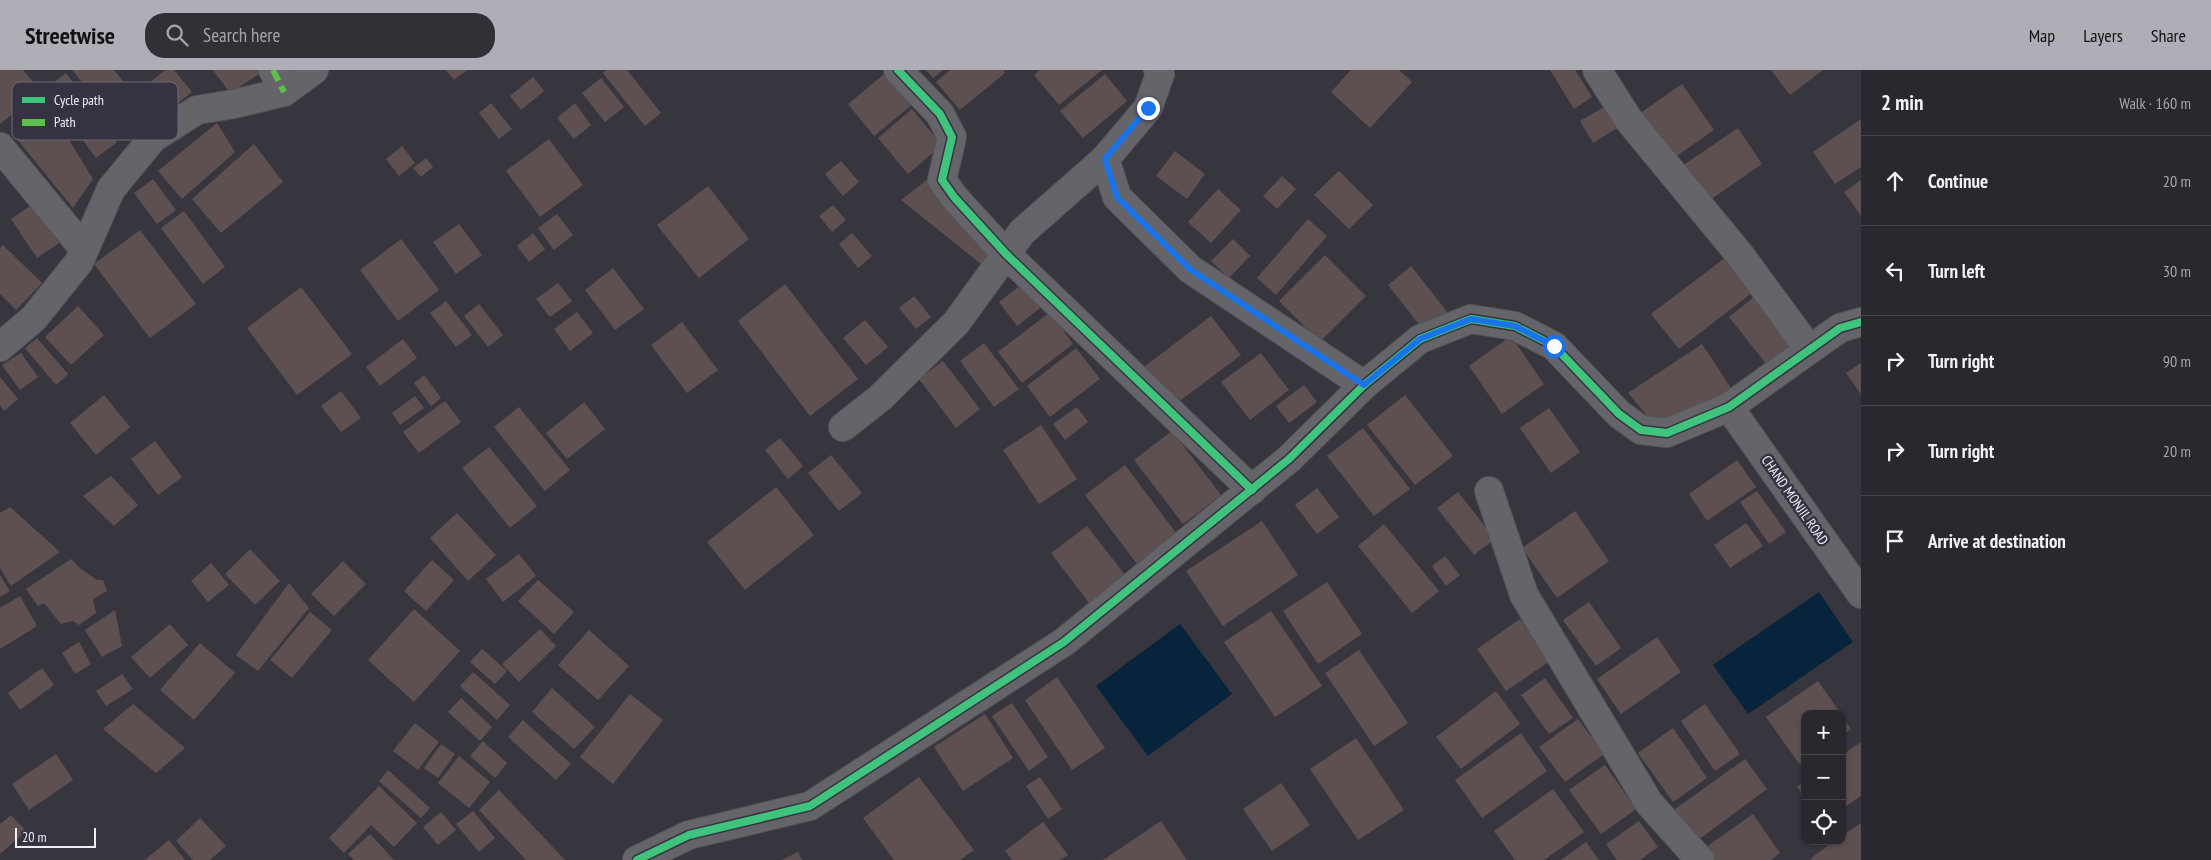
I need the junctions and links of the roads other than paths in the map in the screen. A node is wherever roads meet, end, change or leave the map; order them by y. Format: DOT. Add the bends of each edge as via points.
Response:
graph roads {
  1 [pos="314,70"];
  2 [pos="898,70"];
  3 [pos="1158,70"];
  4 [pos="1597,70"];
  5 [pos="278,81"];
  6 [pos="178,122"];
  7 [pos="152,140"];
  8 [pos="0,147"];
  9 [pos="1105,159"];
  10 [pos="84,249"];
  11 [pos="1006,254"];
  12 [pos="1861,322"];
  13 [pos="0,347"];
  14 [pos="1809,349"];
  15 [pos="1364,385"];
  16 [pos="1729,407"];
  17 [pos="842,427"];
  18 [pos="1252,490"];
  19 [pos="1489,491"];
  20 [pos="1861,594"];
  21 [pos="637,860"];
  22 [pos="1700,860"];
  1 -- 5 [label="street"];
  2 -- 11 [label="street" via="940,114 952,137 942,180"];
  3 -- 9 [label="street" via="1160,74 1148,108"];
  4 -- 14 [label="street" via="1628,119 1740,255"];
  5 -- 6 [label="street" via="234,104 197,110"];
  7 -- 10 [label="street" via="111,189"];
  8 -- 10 [label="street"];
  9 -- 11 [label="street" via="1022,232"];
  9 -- 15 [label="street" via="1117,197 1190,269"];
  10 -- 13 [label="street" via="79,262 34,318"];
  11 -- 17 [label="street" via="956,323 880,398"];
  11 -- 18 [label="street"];
  12 -- 14 [label="street" via="1840,328"];
  14 -- 16 [label="street"];
  15 -- 16 [label="street" via="1420,339 1471,319 1515,326 1554,346 1620,414 1641,430 1667,433"];
  15 -- 18 [label="street" via="1290,459"];
  16 -- 20 [label="street, CHAND MONJIL ROAD"];
  18 -- 21 [label="street" via="1064,642 810,806 689,835"];
  19 -- 22 [label="street" via="1524,595 1649,803"];
}
